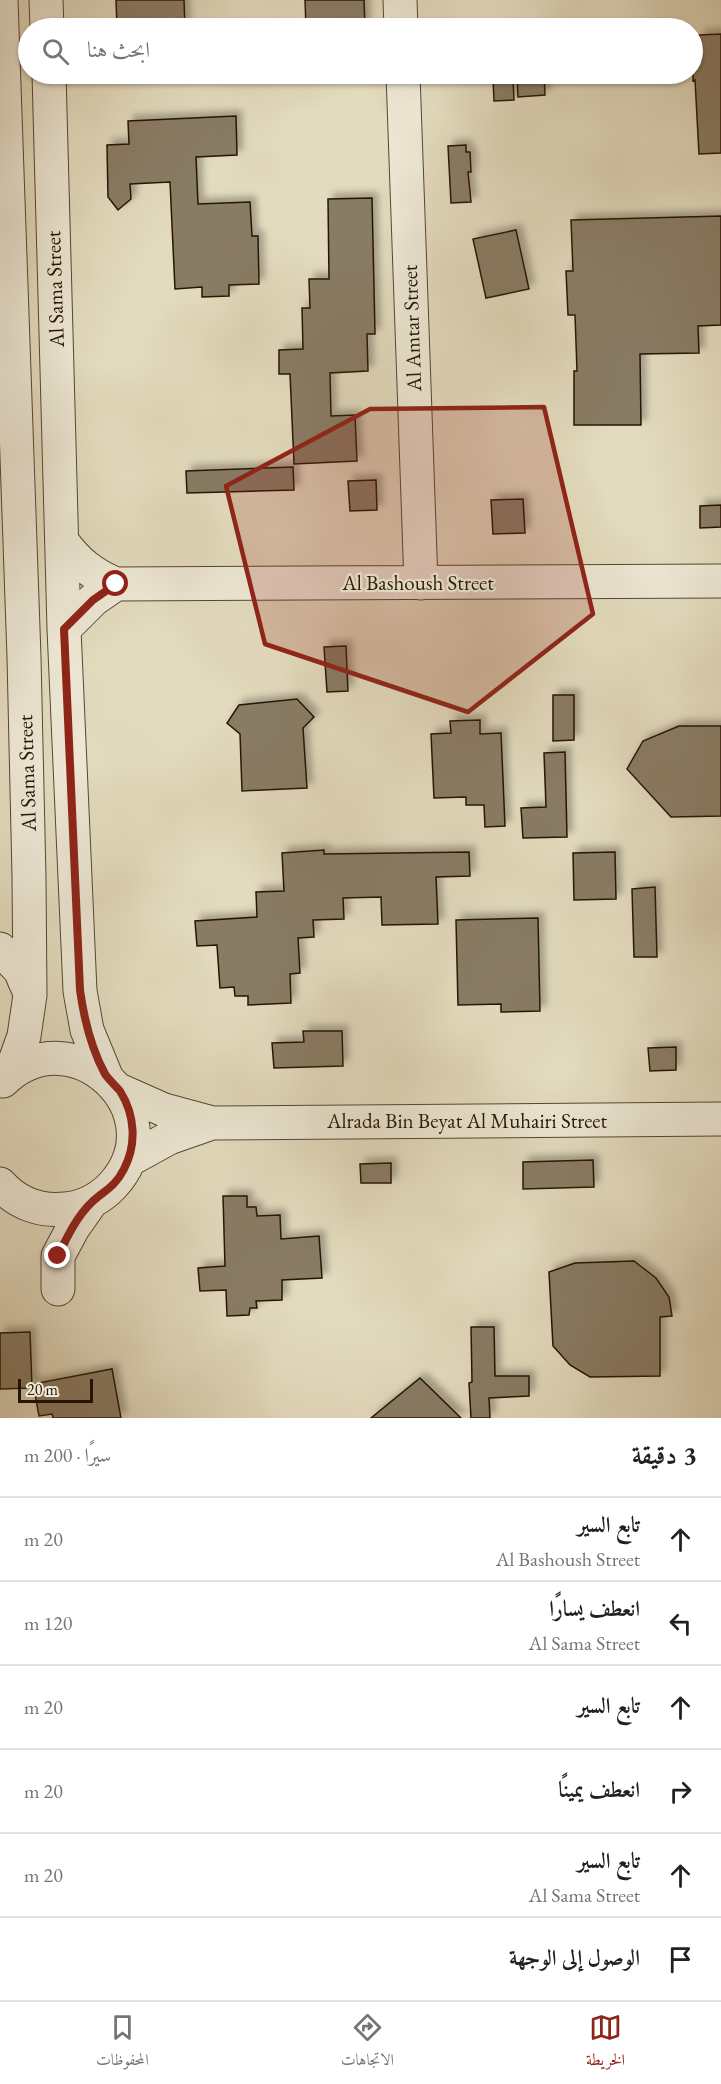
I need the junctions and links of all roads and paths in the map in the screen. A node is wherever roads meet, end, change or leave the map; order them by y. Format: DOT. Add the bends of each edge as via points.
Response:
graph roads {
  1 [pos="1,0"];
  2 [pos="46,0"];
  3 [pos="400,0"];
  4 [pos="47,18"];
  5 [pos="401,18"];
  6 [pos="49,84"];
  7 [pos="403,84"];
  8 [pos="62,542"];
  9 [pos="721,581"];
  10 [pos="421,583"];
  11 [pos="116,584"];
  12 [pos="64,629"];
  13 [pos="0,949"];
  14 [pos="30,995"];
  15 [pos="5,1079"];
  16 [pos="112,1082"];
  17 [pos="721,1119"];
  18 [pos="212,1123"];
  19 [pos="129,1160"];
  20 [pos="9,1192"];
  21 [pos="92,1202"];
  22 [pos="58,1256"];
  23 [pos="58,1289"];
  1 -- 14 [label="street, Al Sama Street" via="25,680"];
  2 -- 4 [label="street"];
  3 -- 5 [label="street"];
  6 -- 8 [label="street, Al Sama Street"];
  7 -- 10 [label="street, Al Amtar Street"];
  8 -- 11 [label="street, Al Bashoush Street" via="85,567"];
  8 -- 12 [label="street, Al Sama Street"];
  9 -- 10 [label="street, Al Bashoush Street"];
  10 -- 11 [label="street, Al Bashoush Street"];
  11 -- 12 [label="street"];
  12 -- 16 [label="street, Al Sama Street" via="80,990 87,1030"];
  13 -- 14 [label="street" via="20,970"];
  14 -- 15 [label="street, Al Sama Street" via="24,1036"];
  15 -- 16 [label="street, Alrada Bin Beyat Al Muhairi Street" via="24,1066 58,1058 83,1063"];
  16 -- 18 [label="street, Alrada Bin Beyat Al Muhairi Street" via="164,1110"];
  16 -- 19 [label="street, Al Sama Street" via="128,1106 133,1123"];
  17 -- 18 [label="street, Alrada Bin Beyat Al Muhairi Street"];
  18 -- 19 [label="street, Alrada Bin Beyat Al Muhairi Street" via="169,1138"];
  19 -- 21 [label="street" via="108,1191"];
  20 -- 21 [label="street" via="38,1208 75,1208"];
  20 -- 22 [label="street"];
  21 -- 22 [label="street"];
  22 -- 23 [label="street"];
}
